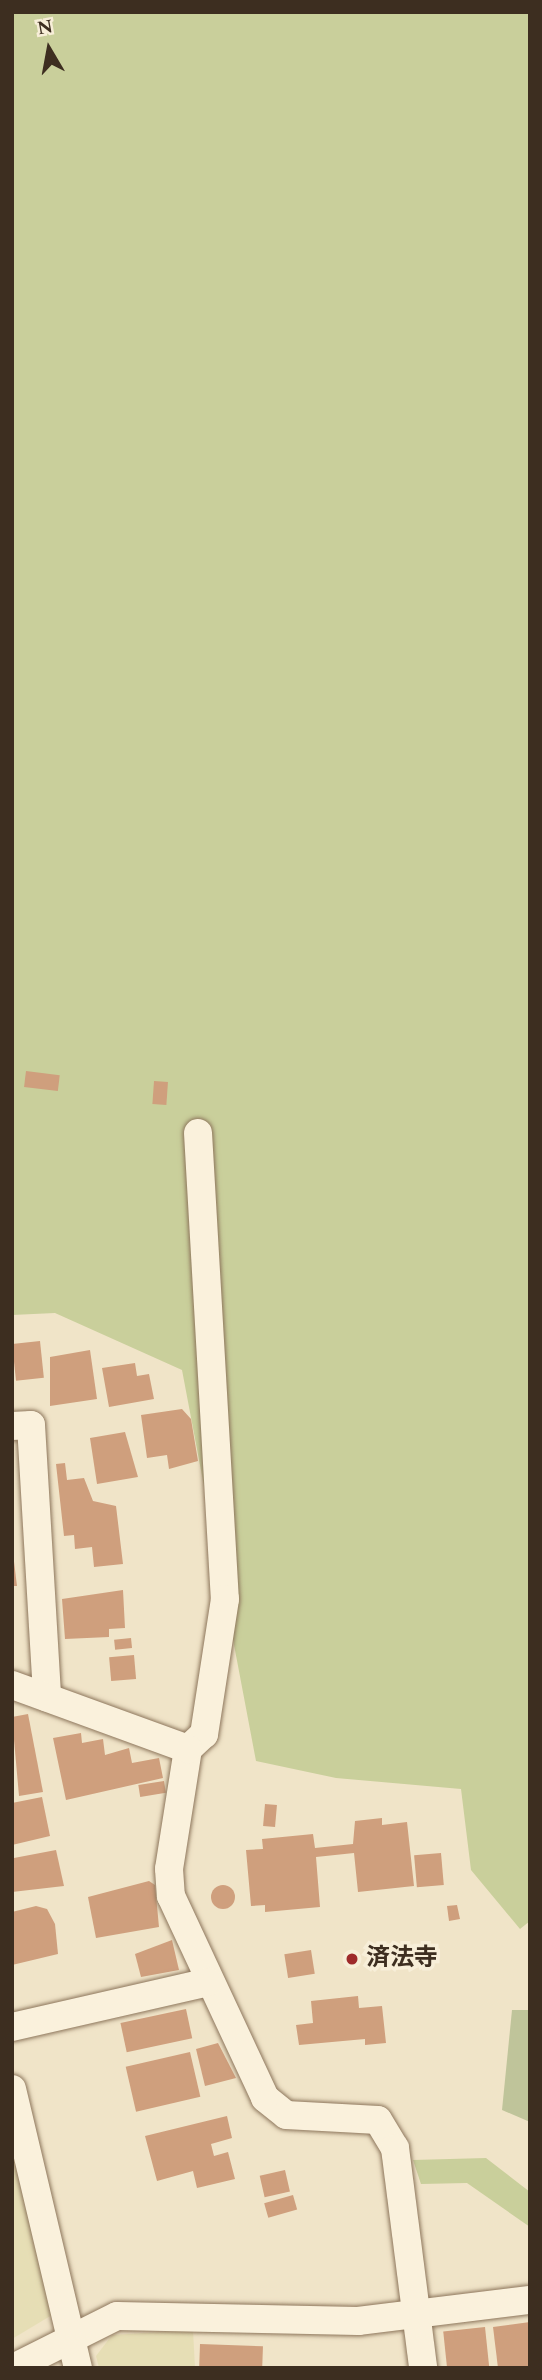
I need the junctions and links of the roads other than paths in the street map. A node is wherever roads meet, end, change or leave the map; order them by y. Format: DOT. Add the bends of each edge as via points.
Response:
graph roads {
  1 [pos="198,1133"];
  2 [pos="12,1426"];
  3 [pos="12,1685"];
  4 [pos="47,1698"];
  5 [pos="188,1749"];
  6 [pos="209,1982"];
  7 [pos="12,2028"];
  8 [pos="12,2089"];
  9 [pos="530,2300"];
  10 [pos="418,2314"];
  11 [pos="69,2335"];
  12 [pos="13,2368"];
  13 [pos="78,2368"];
  14 [pos="423,2368"];
  1 -- 5 [label="street" via="225,1600 204,1734"];
  2 -- 4 [label="street" via="31,1425"];
  3 -- 4 [label="street"];
  4 -- 5 [label="street"];
  5 -- 6 [label="street" via="169,1869 171,1896"];
  6 -- 7 [label="street"];
  6 -- 10 [label="street" via="265,2098 286,2115 378,2120 395,2148"];
  8 -- 11 [label="street"];
  9 -- 10 [label="street"];
  10 -- 11 [label="street" via="358,2321 117,2316"];
  10 -- 14 [label="street"];
  11 -- 12 [label="street"];
  11 -- 13 [label="street"];
}
